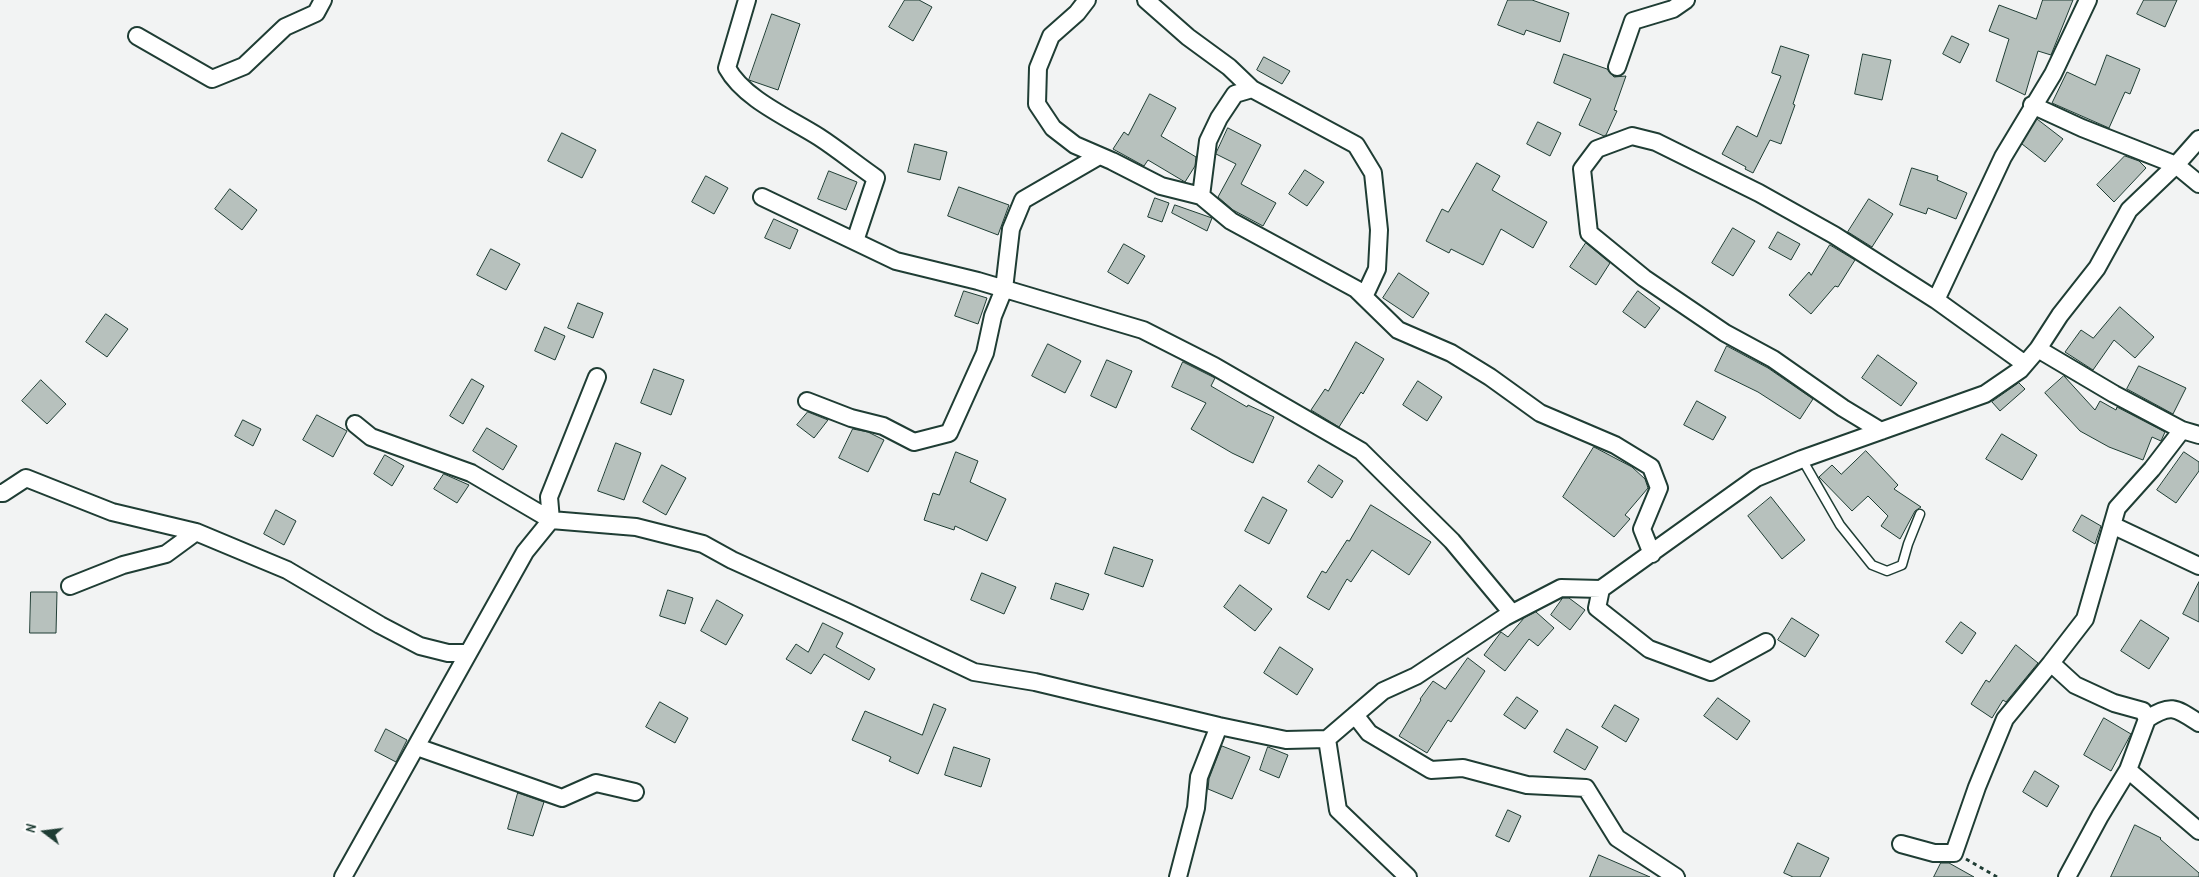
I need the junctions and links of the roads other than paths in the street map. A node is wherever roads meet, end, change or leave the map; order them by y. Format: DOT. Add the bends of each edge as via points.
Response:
graph roads {
  1 [pos="322,0"];
  2 [pos="747,0"];
  3 [pos="1087,0"];
  4 [pos="1146,0"];
  5 [pos="1686,0"];
  6 [pos="2088,0"];
  7 [pos="137,36"];
  8 [pos="1617,67"];
  9 [pos="1252,89"];
  10 [pos="2032,105"];
  11 [pos="2199,139"];
  12 [pos="1099,156"];
  13 [pos="2176,165"];
  14 [pos="2199,184"];
  15 [pos="1201,196"];
  16 [pos="762,197"];
  17 [pos="855,240"];
  18 [pos="1004,289"];
  19 [pos="1364,297"];
  20 [pos="1936,300"];
  21 [pos="2038,349"];
  22 [pos="2025,364"];
  23 [pos="597,377"];
  24 [pos="807,401"];
  25 [pos="356,424"];
  26 [pos="2182,430"];
  27 [pos="1882,431"];
  28 [pos="2199,435"];
  29 [pos="1802,458"];
  30 [pos="0,492"];
  31 [pos="1920,514"];
  32 [pos="551,520"];
  33 [pos="2112,525"];
  34 [pos="196,532"];
  35 [pos="1652,554"];
  36 [pos="2199,566"];
  37 [pos="70,586"];
  38 [pos="1601,589"];
  39 [pos="1512,613"];
  40 [pos="1766,642"];
  41 [pos="466,654"];
  42 [pos="2051,663"];
  43 [pos="1355,715"];
  44 [pos="2147,719"];
  45 [pos="2199,723"];
  46 [pos="1219,726"];
  47 [pos="1327,739"];
  48 [pos="417,747"];
  49 [pos="2128,770"];
  50 [pos="635,792"];
  51 [pos="2199,831"];
  52 [pos="1901,844"];
  53 [pos="343,877"];
  54 [pos="1178,877"];
  55 [pos="1408,877"];
  56 [pos="1676,877"];
  57 [pos="2067,877"];
  1 -- 7 [label="street" via="316,14 285,27 244,66 212,79"];
  2 -- 17 [label="street" via="726,68 734,81 876,178"];
  3 -- 12 [label="street" via="1051,36 1038,68 1037,104 1053,128 1075,145"];
  4 -- 9 [label="street"];
  5 -- 8 [label="street" via="1672,9 1633,21"];
  6 -- 10 [label="street" via="2053,74"];
  9 -- 15 [label="street" via="1236,94 1208,141"];
  9 -- 19 [label="street" via="1356,145 1373,174 1379,230 1377,269"];
  10 -- 13 [label="street"];
  10 -- 20 [label="street" via="2003,156"];
  11 -- 13 [label="street"];
  12 -- 15 [label="street" via="1161,186"];
  12 -- 18 [label="street" via="1023,200 1011,229"];
  13 -- 14 [label="street"];
  13 -- 21 [label="street" via="2129,210 2096,268"];
  15 -- 19 [label="street" via="1231,221 1356,289"];
  16 -- 17 [label="street"];
  17 -- 18 [label="street" via="896,261"];
  18 -- 24 [label="street" via="993,316 985,353 949,433 914,442 883,426"];
  18 -- 39 [label="street" via="1143,330 1214,366 1361,451 1452,541"];
  19 -- 35 [label="street" via="1398,330 1451,353 1540,413 1615,445 1651,467 1659,488 1642,529"];
  20 -- 22 [label="street"];
  20 -- 27 [label="street" via="1834,235 1656,142 1632,136 1597,149 1582,169 1589,233 1644,278 1725,333 1773,359"];
  21 -- 22 [label="street"];
  21 -- 26 [label="street"];
  22 -- 27 [label="street" via="1985,394"];
  23 -- 32 [label="street" via="549,497"];
  25 -- 32 [label="street" via="371,437 471,473"];
  26 -- 28 [label="street"];
  26 -- 33 [label="street" via="2117,508"];
  27 -- 29 [label="street"];
  29 -- 31 [label="lane" via="1840,526 1872,565 1887,571 1902,565"];
  29 -- 35 [label="street" via="1756,478"];
  30 -- 34 [label="street" via="26,478 112,512"];
  32 -- 41 [label="street" via="524,552"];
  32 -- 46 [label="street" via="636,527 702,544 974,672 1035,682"];
  33 -- 36 [label="street"];
  33 -- 42 [label="street" via="2085,619"];
  34 -- 37 [label="street" via="166,554 123,565"];
  34 -- 41 [label="street" via="287,570 420,646"];
  35 -- 38 [label="street"];
  38 -- 39 [label="street" via="1561,588"];
  38 -- 40 [label="street" via="1596,608 1649,649 1711,672"];
  39 -- 43 [label="street" via="1416,676 1383,691"];
  41 -- 48 [label="street"];
  42 -- 44 [label="street" via="2075,685 2114,704 2143,711"];
  42 -- 52 [label="street" via="2006,719 1954,853 1934,853"];
  43 -- 47 [label="street"];
  43 -- 56 [label="street" via="1369,733 1431,770 1463,768 1527,785 1586,788 1617,838"];
  44 -- 45 [label="street" via="2163,709 2179,710"];
  44 -- 49 [label="street"];
  46 -- 47 [label="street" via="1286,740"];
  46 -- 54 [label="street" via="1199,777 1196,808"];
  47 -- 55 [label="street" via="1338,810"];
  48 -- 50 [label="street" via="562,798 596,783"];
  48 -- 53 [label="street"];
  49 -- 51 [label="street"];
  49 -- 57 [label="street"];
}
